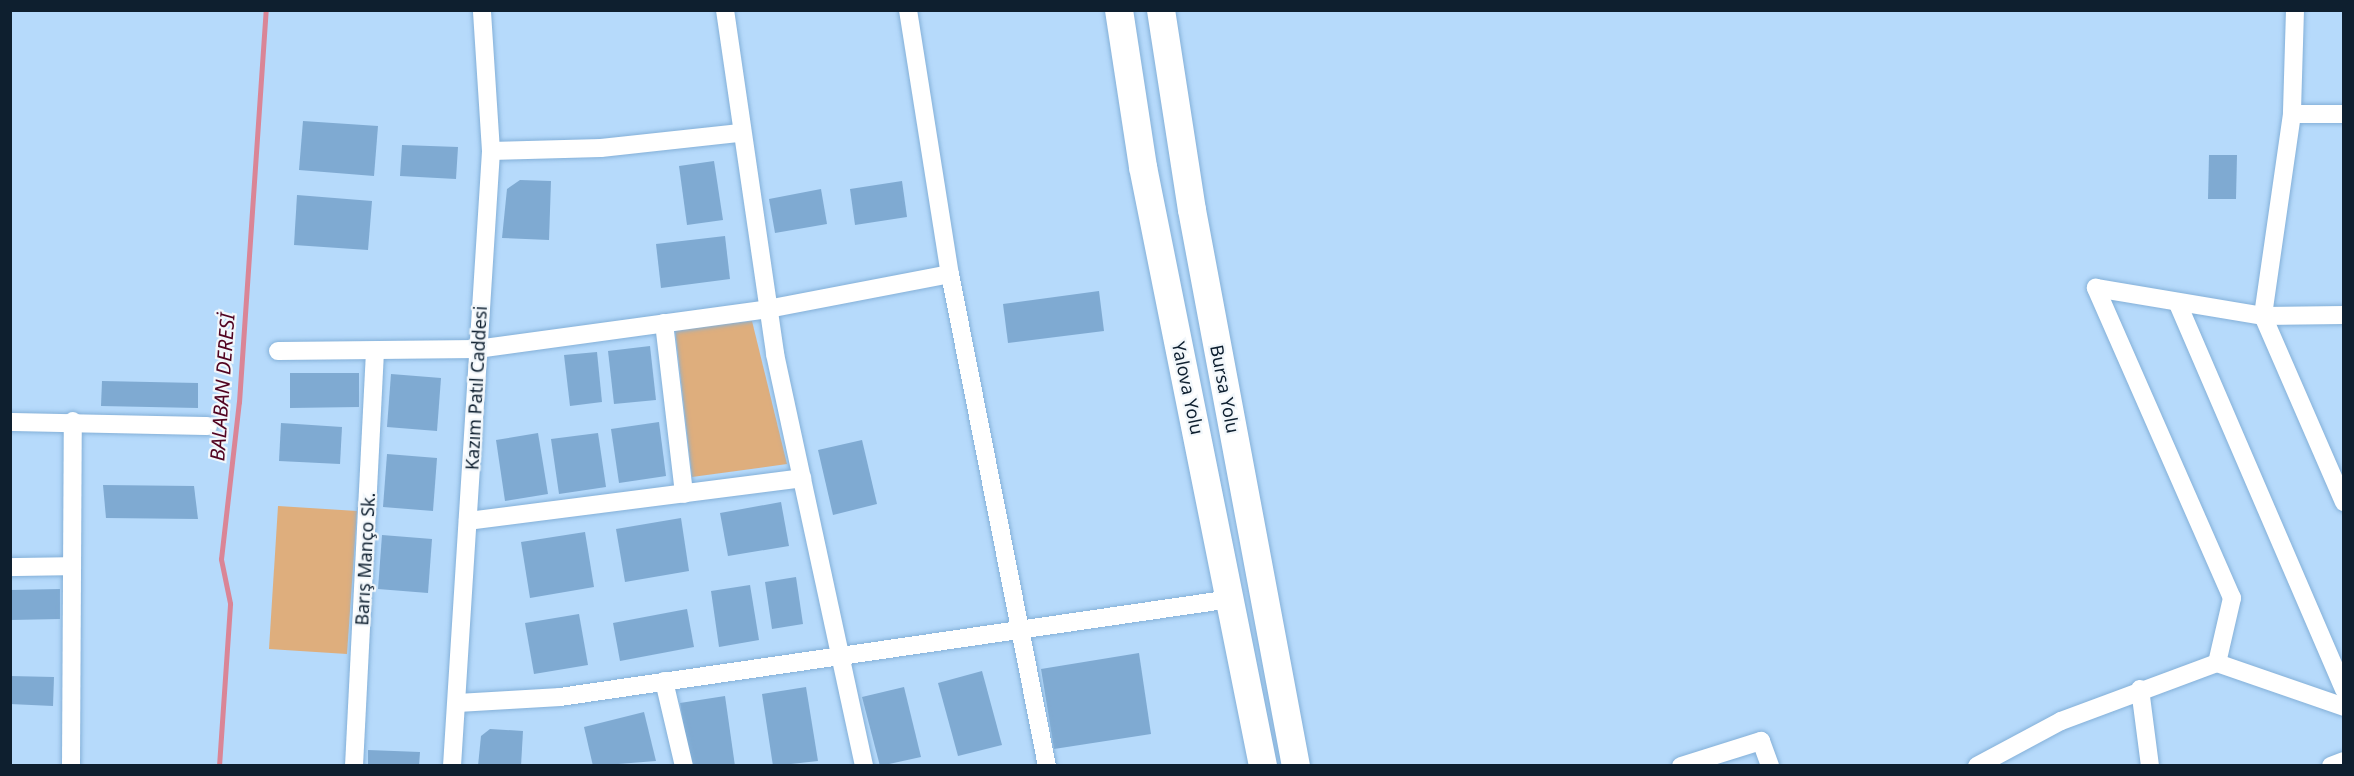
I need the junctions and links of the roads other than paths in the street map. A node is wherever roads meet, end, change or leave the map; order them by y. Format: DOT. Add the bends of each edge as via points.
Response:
graph roads {
  1 [pos="482,10"];
  2 [pos="725,10"];
  3 [pos="908,10"];
  4 [pos="1119,10"];
  5 [pos="1161,10"];
  6 [pos="2295,10"];
  7 [pos="2292,114"];
  8 [pos="2343,114"];
  9 [pos="740,133"];
  10 [pos="491,151"];
  11 [pos="950,274"];
  12 [pos="2178,304"];
  13 [pos="768,309"];
  14 [pos="2343,315"];
  15 [pos="2264,316"];
  16 [pos="664,323"];
  17 [pos="477,349"];
  18 [pos="279,351"];
  19 [pos="375,353"];
  20 [pos="73,421"];
  21 [pos="10,422"];
  22 [pos="208,426"];
  23 [pos="802,478"];
  24 [pos="684,494"];
  25 [pos="2343,502"];
  26 [pos="468,521"];
  27 [pos="72,566"];
  28 [pos="10,567"];
  29 [pos="1231,599"];
  30 [pos="1022,632"];
  31 [pos="841,654"];
  32 [pos="2217,663"];
  33 [pos="664,681"];
  34 [pos="2140,689"];
  35 [pos="2343,690"];
  36 [pos="458,703"];
  37 [pos="2343,707"];
  38 [pos="2343,761"];
  39 [pos="70,765"];
  40 [pos="354,765"];
  41 [pos="452,765"];
  42 [pos="684,765"];
  43 [pos="864,765"];
  44 [pos="1047,765"];
  45 [pos="1263,765"];
  46 [pos="1296,765"];
  47 [pos="1682,765"];
  48 [pos="1770,765"];
  49 [pos="1977,765"];
  50 [pos="2151,765"];
  51 [pos="2331,765"];
  1 -- 10 [label="street, Kazım Patıl Caddesi"];
  2 -- 9 [label="street"];
  3 -- 11 [label="street"];
  4 -- 29 [label="highway, Yalova Yolu" via="1143,166"];
  5 -- 46 [label="highway, Bursa Yolu" via="1192,210"];
  6 -- 7 [label="street"];
  7 -- 8 [label="street"];
  7 -- 15 [label="street"];
  9 -- 10 [label="street" via="601,148"];
  9 -- 13 [label="street"];
  10 -- 17 [label="street, Kazım Patıl Caddesi"];
  11 -- 13 [label="street"];
  11 -- 30 [label="street"];
  12 -- 15 [label="street"];
  12 -- 32 [label="street" via="2096,288 2232,598"];
  12 -- 35 [label="street"];
  13 -- 16 [label="street"];
  13 -- 23 [label="street"];
  14 -- 15 [label="street"];
  15 -- 25 [label="street"];
  16 -- 17 [label="street"];
  16 -- 24 [label="street"];
  17 -- 19 [label="street"];
  17 -- 26 [label="street, Kazım Patıl Caddesi"];
  18 -- 19 [label="street"];
  19 -- 40 [label="street, Barış Manço Sk."];
  20 -- 21 [label="street"];
  20 -- 22 [label="street"];
  20 -- 27 [label="street"];
  23 -- 24 [label="street"];
  23 -- 31 [label="street"];
  24 -- 26 [label="street"];
  26 -- 36 [label="street, Kazım Patıl Caddesi"];
  27 -- 28 [label="street"];
  27 -- 39 [label="street"];
  29 -- 30 [label="street"];
  29 -- 45 [label="highway, Yalova Yolu"];
  30 -- 31 [label="street"];
  30 -- 44 [label="street"];
  31 -- 33 [label="street"];
  31 -- 43 [label="street"];
  32 -- 34 [label="street"];
  32 -- 37 [label="street"];
  33 -- 36 [label="street" via="560,697"];
  33 -- 42 [label="street"];
  34 -- 49 [label="street" via="2061,721"];
  34 -- 50 [label="street"];
  36 -- 41 [label="street, Kazım Patıl Caddesi"];
  38 -- 51 [label="street"];
  47 -- 48 [label="street" via="1761,741"];
}
